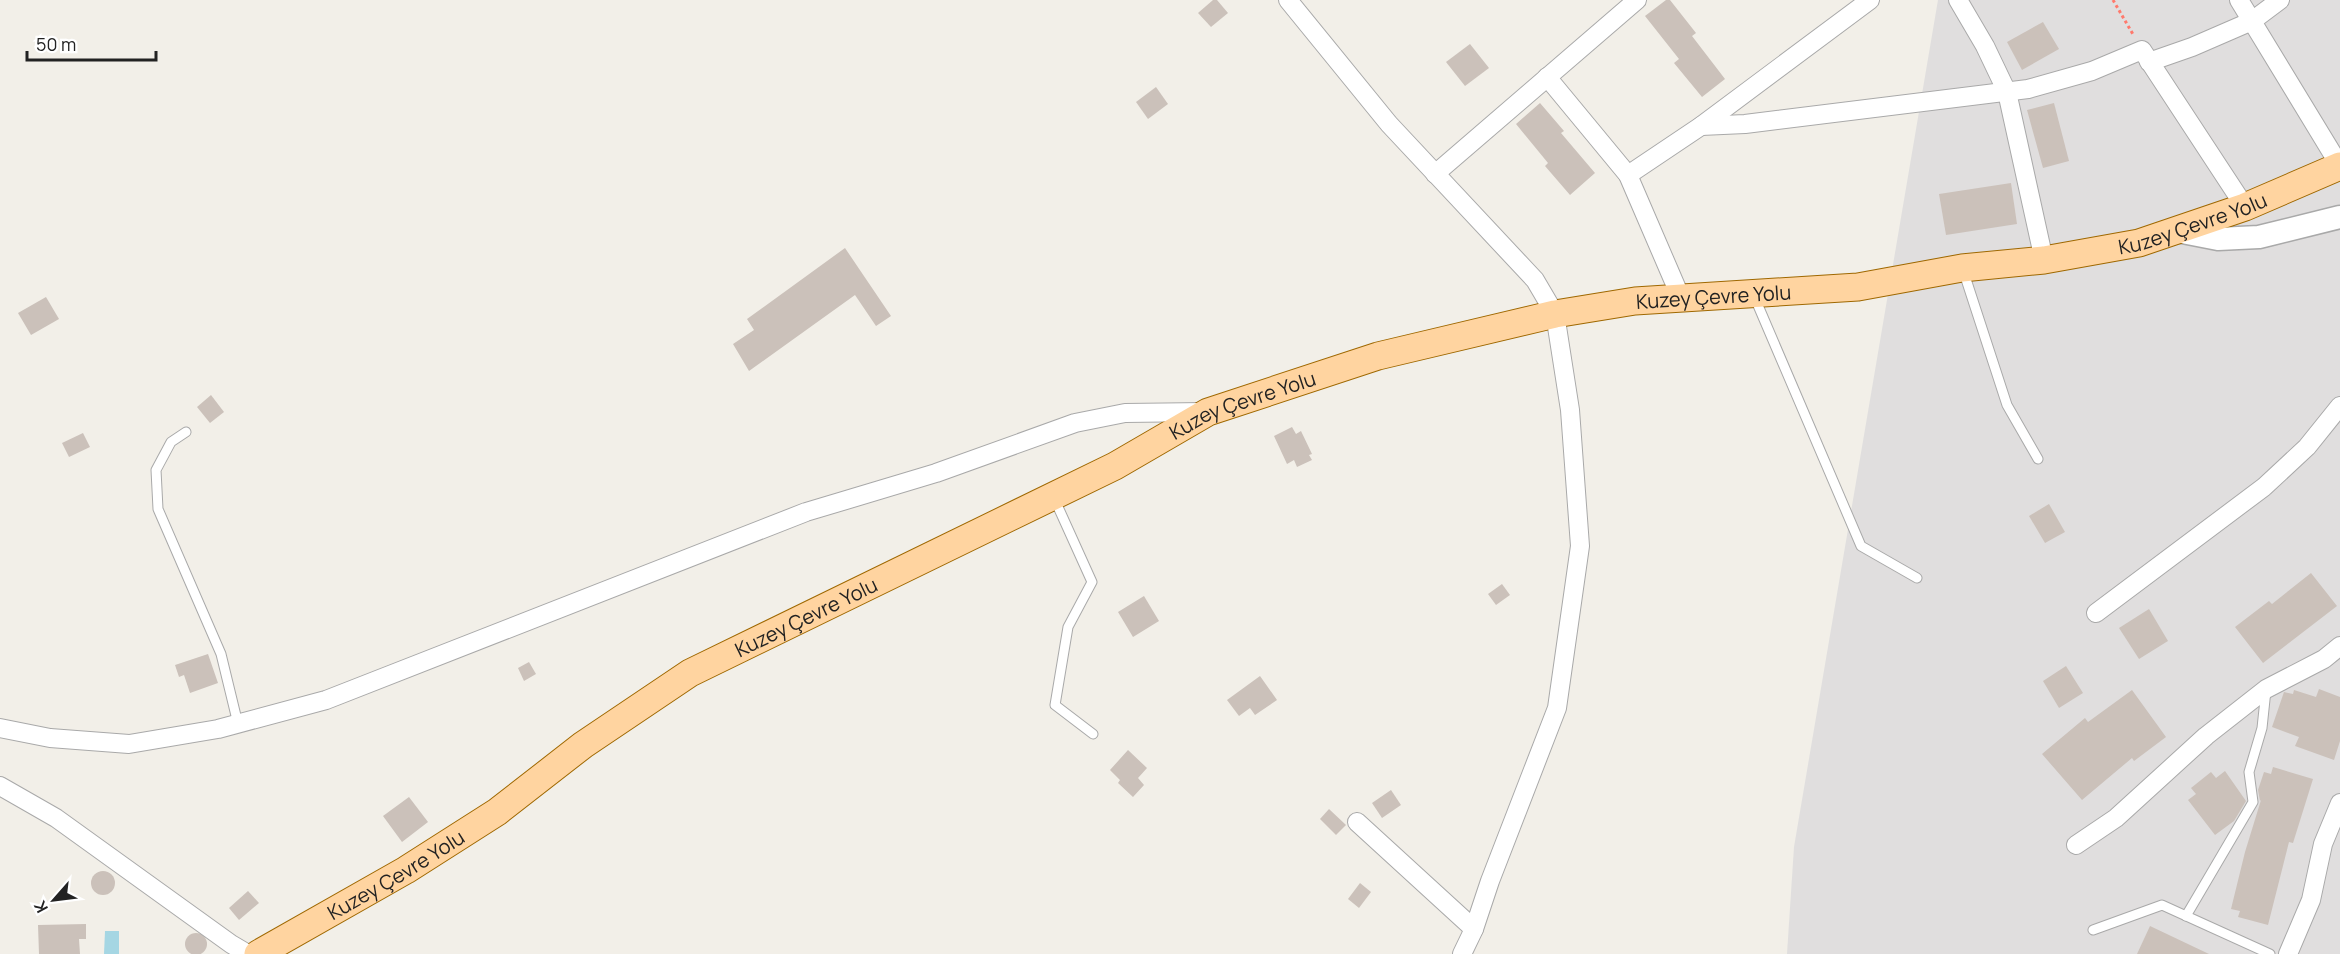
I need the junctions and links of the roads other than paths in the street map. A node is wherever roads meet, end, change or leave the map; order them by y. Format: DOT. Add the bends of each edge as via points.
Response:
graph roads {
  1 [pos="1288,0"];
  2 [pos="1636,0"];
  3 [pos="1870,0"];
  4 [pos="1958,0"];
  5 [pos="2239,0"];
  6 [pos="2280,0"];
  7 [pos="2252,21"];
  8 [pos="2146,56"];
  9 [pos="1546,77"];
  10 [pos="2007,92"];
  11 [pos="1701,126"];
  12 [pos="2340,166"];
  13 [pos="1435,174"];
  14 [pos="1628,175"];
  15 [pos="2245,207"];
  16 [pos="2340,217"];
  17 [pos="2177,231"];
  18 [pos="2044,260"];
  19 [pos="1962,268"];
  20 [pos="1753,294"];
  21 [pos="1681,298"];
  22 [pos="1556,314"];
  23 [pos="2340,406"];
  24 [pos="1208,412"];
  25 [pos="186,432"];
  26 [pos="2038,459"];
  27 [pos="1053,496"];
  28 [pos="1917,579"];
  29 [pos="2096,613"];
  30 [pos="2340,646"];
  31 [pos="2266,689"];
  32 [pos="238,723"];
  33 [pos="0,728"];
  34 [pos="1093,734"];
  35 [pos="0,786"];
  36 [pos="2340,803"];
  37 [pos="1357,822"];
  38 [pos="2076,845"];
  39 [pos="2186,916"];
  40 [pos="1474,929"];
  41 [pos="2093,930"];
  42 [pos="248,954"];
  43 [pos="258,954"];
  44 [pos="1462,954"];
  45 [pos="2270,954"];
  46 [pos="2288,954"];
  1 -- 13 [label="street"];
  2 -- 9 [label="street"];
  3 -- 11 [label="street"];
  4 -- 10 [label="street"];
  5 -- 7 [label="street"];
  6 -- 7 [label="street"];
  7 -- 8 [label="street" via="2211,40"];
  7 -- 12 [label="street"];
  8 -- 10 [label="street"];
  8 -- 15 [label="street"];
  9 -- 13 [label="street"];
  9 -- 14 [label="street"];
  10 -- 11 [label="street"];
  10 -- 18 [label="street"];
  11 -- 14 [label="street"];
  12 -- 15 [label="main road, Kuzey Çevre Yolu"];
  13 -- 22 [label="street" via="1535,280"];
  14 -- 21 [label="street"];
  15 -- 17 [label="main road, Kuzey Çevre Yolu"];
  16 -- 17 [label="street" via="2259,237 2218,239"];
  17 -- 18 [label="main road, Kuzey Çevre Yolu" via="2139,243"];
  18 -- 19 [label="main road, Kuzey Çevre Yolu"];
  19 -- 20 [label="main road, Kuzey Çevre Yolu" via="1858,287"];
  19 -- 26 [label="lane" via="2007,405"];
  20 -- 21 [label="main road, Kuzey Çevre Yolu"];
  20 -- 28 [label="lane" via="1861,546"];
  21 -- 22 [label="main road, Kuzey Çevre Yolu"];
  22 -- 24 [label="main road, Kuzey Çevre Yolu" via="1378,356"];
  22 -- 40 [label="street" via="1570,410 1580,546 1557,708"];
  23 -- 29 [label="street" via="2307,447 2264,487"];
  24 -- 27 [label="main road, Kuzey Çevre Yolu" via="1115,466"];
  24 -- 32 [label="street" via="1125,413 1075,423 936,473 806,512 326,700"];
  25 -- 32 [label="lane" via="171,442 156,470 158,509 221,654"];
  27 -- 34 [label="lane" via="1092,582 1068,627 1054,705"];
  27 -- 43 [label="main road, Kuzey Çevre Yolu" via="690,673 583,746 497,812 406,870"];
  30 -- 31 [label="street" via="2324,659"];
  31 -- 38 [label="street" via="2206,735 2116,818"];
  31 -- 39 [label="lane" via="2262,728 2249,772 2253,802"];
  32 -- 33 [label="street" via="129,744 50,738"];
  35 -- 42 [label="street" via="56,818"];
  36 -- 46 [label="street" via="2323,844 2311,900"];
  37 -- 40 [label="street"];
  39 -- 41 [label="lane" via="2162,905"];
  39 -- 45 [label="lane"];
  40 -- 44 [label="street"];
}
